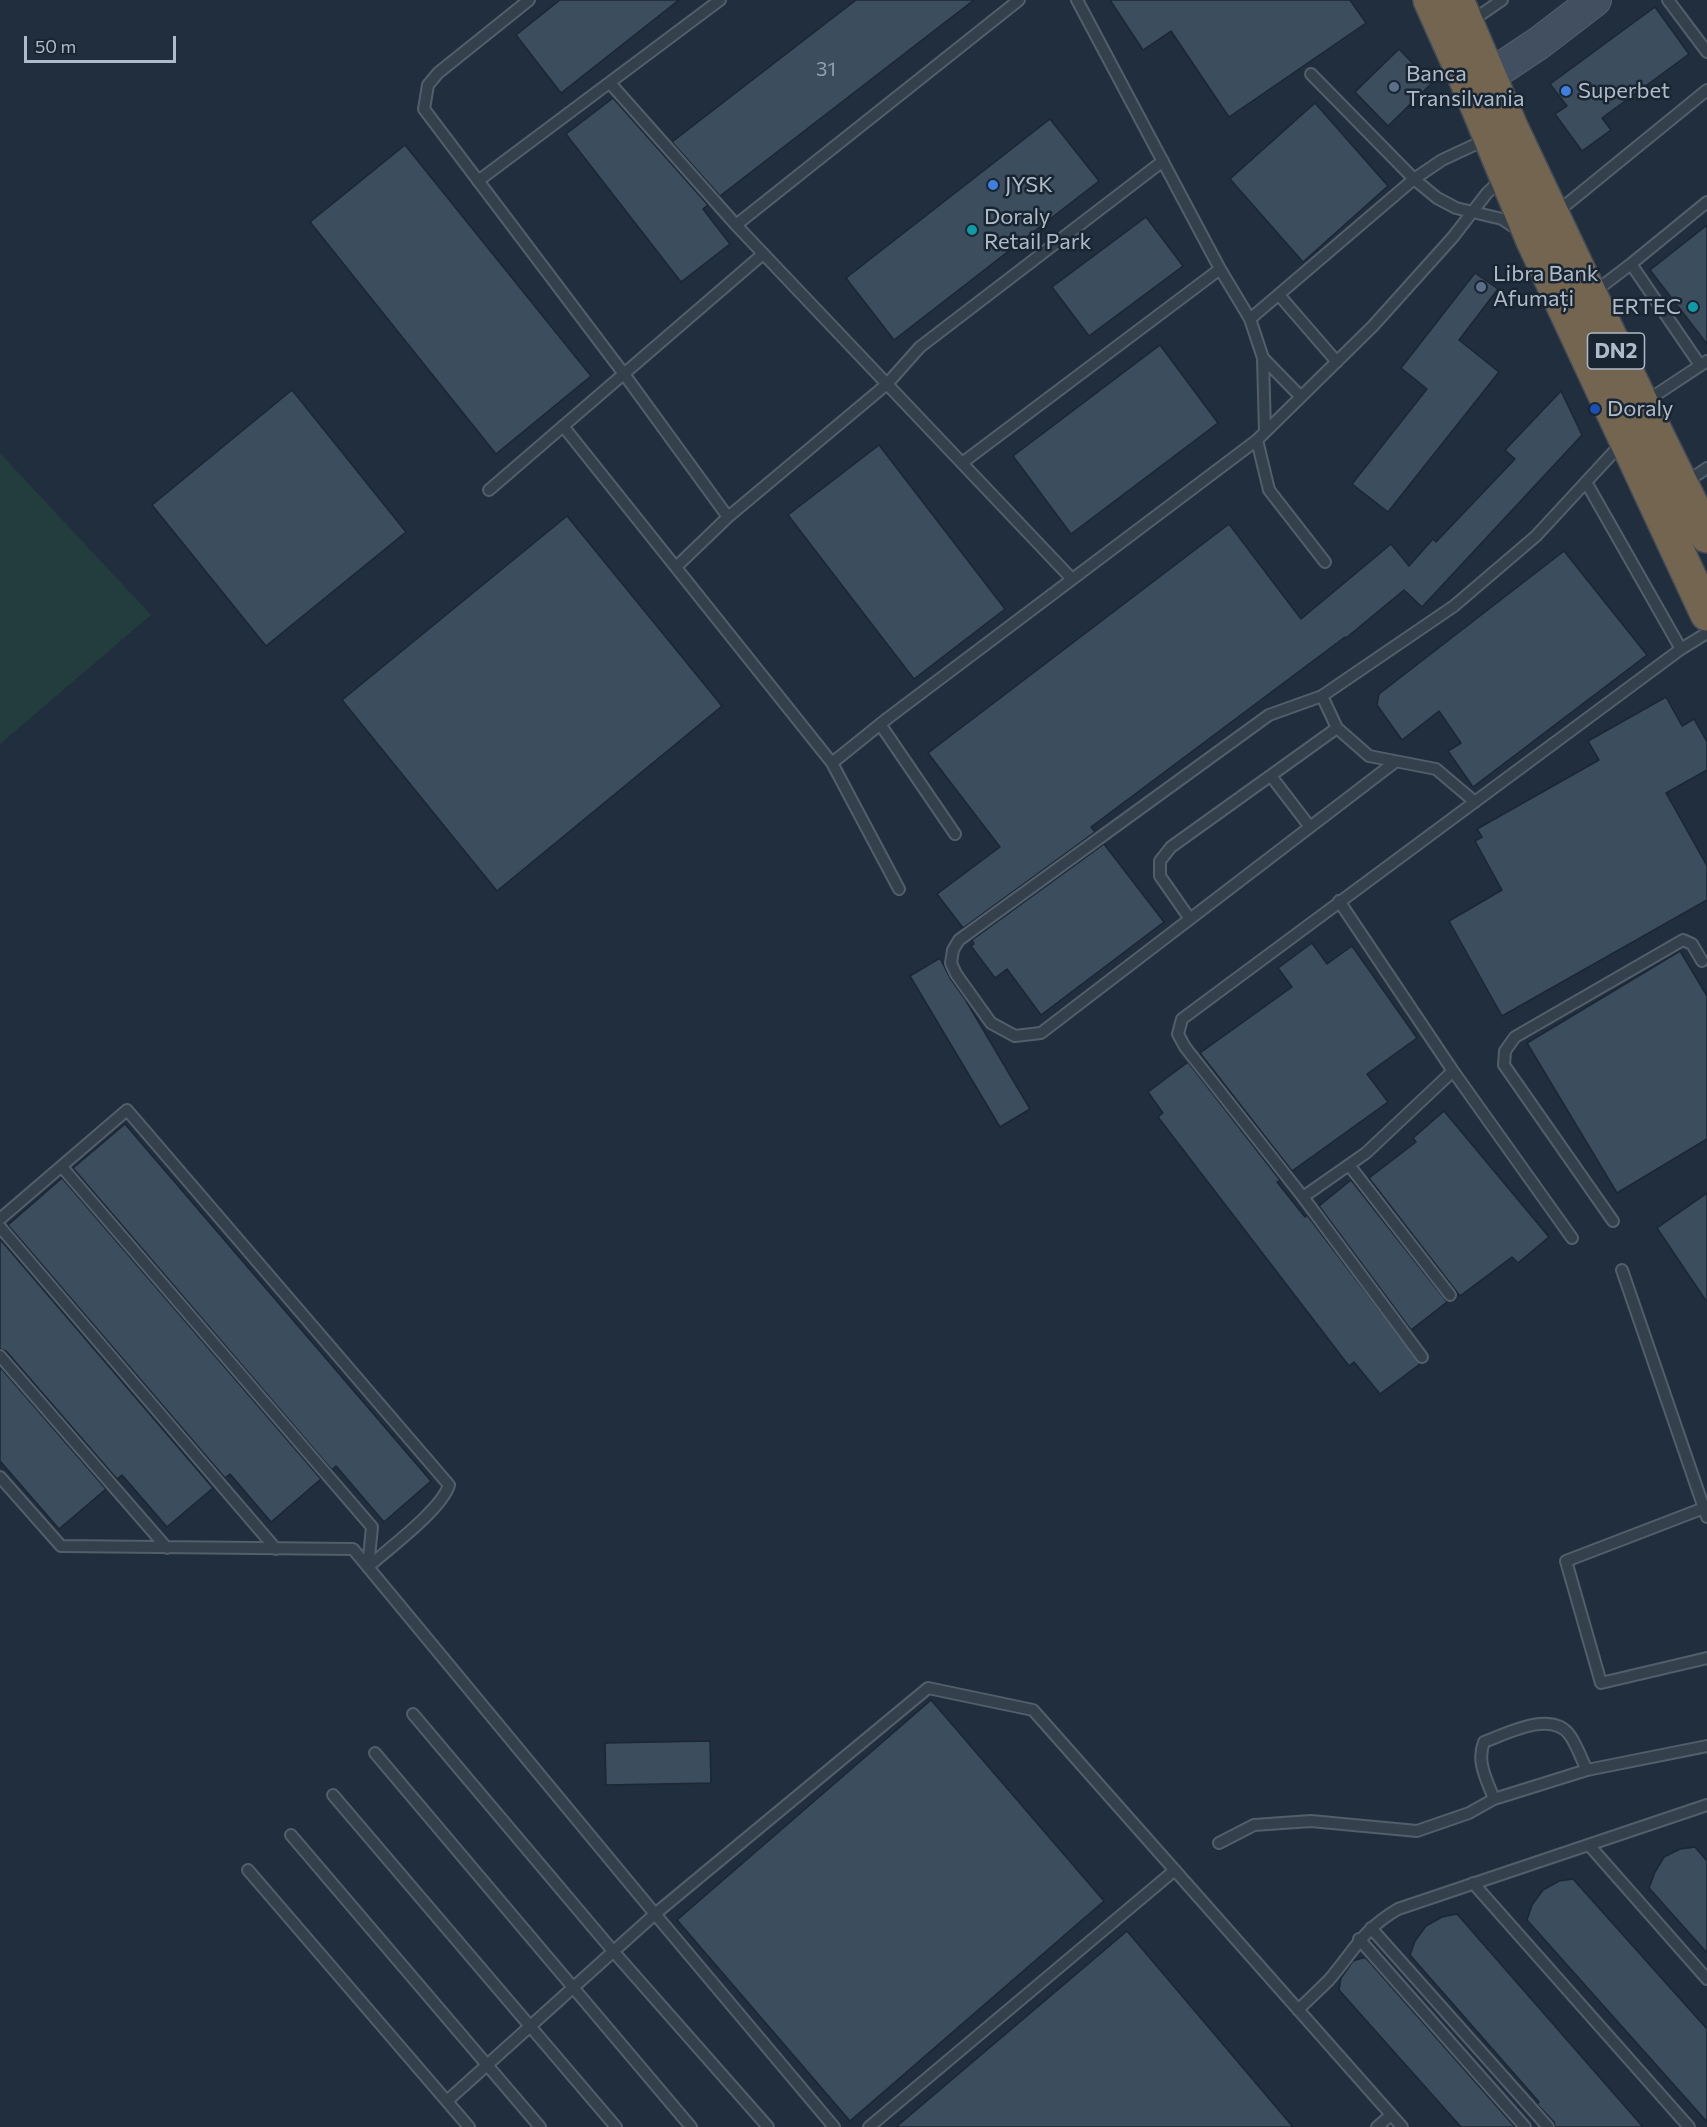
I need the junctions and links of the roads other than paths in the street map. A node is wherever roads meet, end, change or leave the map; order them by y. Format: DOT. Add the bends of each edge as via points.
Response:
graph roads {
  1 [pos="529,0"];
  2 [pos="720,0"];
  3 [pos="1018,0"];
  4 [pos="1430,0"];
  5 [pos="1502,0"];
  6 [pos="1595,0"];
  7 [pos="1668,0"];
  8 [pos="1079,1"];
  9 [pos="1462,12"];
  10 [pos="1707,52"];
  11 [pos="1311,74"];
  12 [pos="1480,82"];
  13 [pos="610,83"];
  14 [pos="1707,90"];
  15 [pos="1501,134"];
  16 [pos="1163,161"];
  17 [pos="1516,167"];
  18 [pos="1414,179"];
  19 [pos="478,181"];
  20 [pos="1707,202"];
  21 [pos="1472,212"];
  22 [pos="1553,216"];
  23 [pos="736,225"];
  24 [pos="1533,241"];
  25 [pos="763,254"];
  26 [pos="1631,264"];
  27 [pos="1220,269"];
  28 [pos="1279,295"];
  29 [pos="1590,295"];
  30 [pos="1250,319"];
  31 [pos="1263,358"];
  32 [pos="1337,362"];
  33 [pos="1704,363"];
  34 [pos="624,374"];
  35 [pos="887,384"];
  36 [pos="1301,397"];
  37 [pos="1642,404"];
  38 [pos="563,426"];
  39 [pos="1265,432"];
  40 [pos="1257,440"];
  41 [pos="1625,440"];
  42 [pos="962,462"];
  43 [pos="1701,472"];
  44 [pos="1586,482"];
  45 [pos="489,490"];
  46 [pos="728,517"];
  47 [pos="1707,536"];
  48 [pos="1325,562"];
  49 [pos="676,567"];
  50 [pos="1072,579"];
  51 [pos="1707,614"];
  52 [pos="1707,633"];
  53 [pos="1681,649"];
  54 [pos="1322,696"];
  55 [pos="880,724"];
  56 [pos="1337,728"];
  57 [pos="1395,762"];
  58 [pos="831,763"];
  59 [pos="1271,776"];
  60 [pos="1475,802"];
  61 [pos="1310,827"];
  62 [pos="955,834"];
  63 [pos="899,889"];
  64 [pos="1339,901"];
  65 [pos="1190,919"];
  66 [pos="1702,961"];
  67 [pos="1453,1071"];
  68 [pos="1349,1165"];
  69 [pos="62,1167"];
  70 [pos="1303,1197"];
  71 [pos="0,1219"];
  72 [pos="1613,1221"];
  73 [pos="0,1227"];
  74 [pos="1572,1238"];
  75 [pos="1622,1270"];
  76 [pos="1450,1295"];
  77 [pos="0,1356"];
  78 [pos="1422,1357"];
  79 [pos="0,1477"];
  80 [pos="1706,1512"];
  81 [pos="167,1548"];
  82 [pos="276,1549"];
  83 [pos="368,1567"];
  84 [pos="1707,1658"];
  85 [pos="413,1714"];
  86 [pos="1707,1746"];
  87 [pos="375,1753"];
  88 [pos="1587,1770"];
  89 [pos="333,1795"];
  90 [pos="1494,1799"];
  91 [pos="1705,1809"];
  92 [pos="291,1835"];
  93 [pos="1220,1843"];
  94 [pos="1589,1845"];
  95 [pos="248,1870"];
  96 [pos="1175,1870"];
  97 [pos="1473,1883"];
  98 [pos="655,1914"];
  99 [pos="1371,1928"];
  100 [pos="1359,1939"];
  101 [pos="613,1951"];
  102 [pos="1707,1979"];
  103 [pos="572,1988"];
  104 [pos="1298,2010"];
  105 [pos="530,2026"];
  106 [pos="487,2064"];
  107 [pos="447,2101"];
  108 [pos="1391,2115"];
  109 [pos="469,2127"];
  110 [pos="540,2127"];
  111 [pos="616,2127"];
  112 [pos="691,2127"];
  113 [pos="768,2127"];
  114 [pos="834,2127"];
  115 [pos="869,2127"];
  116 [pos="1377,2127"];
  117 [pos="1402,2127"];
  118 [pos="1525,2127"];
  119 [pos="1548,2127"];
  120 [pos="1689,2127"];
  1 -- 19 [label="lane" via="428,85 424,109"];
  2 -- 13 [label="lane"];
  3 -- 23 [label="lane"];
  4 -- 12 [label="highway, DN2"];
  5 -- 9 [label="lane"];
  6 -- 12 [label="street"];
  7 -- 10 [label="lane"];
  8 -- 16 [label="lane"];
  9 -- 12 [label="highway, DN2"];
  11 -- 18 [label="lane"];
  12 -- 15 [label="highway, DN2"];
  13 -- 19 [label="lane"];
  13 -- 23 [label="lane"];
  14 -- 22 [label="lane"];
  15 -- 17 [label="highway, DN2"];
  15 -- 18 [label="lane" via="1442,160"];
  16 -- 27 [label="lane"];
  16 -- 35 [label="lane" via="920,347"];
  17 -- 21 [label="lane"];
  17 -- 22 [label="highway, DN2"];
  17 -- 24 [label="highway, DN2"];
  18 -- 21 [label="lane" via="1437,198"];
  18 -- 28 [label="lane"];
  19 -- 34 [label="lane"];
  20 -- 26 [label="lane"];
  21 -- 24 [label="lane" via="1502,219"];
  21 -- 32 [label="lane"];
  22 -- 29 [label="highway, DN2"];
  23 -- 25 [label="lane"];
  24 -- 41 [label="highway, DN2"];
  25 -- 34 [label="lane"];
  25 -- 35 [label="lane"];
  26 -- 29 [label="lane"];
  26 -- 33 [label="lane"];
  27 -- 30 [label="lane"];
  27 -- 42 [label="lane"];
  28 -- 30 [label="lane"];
  28 -- 32 [label="lane"];
  29 -- 37 [label="highway, DN2"];
  30 -- 31 [label="lane"];
  31 -- 36 [label="lane"];
  31 -- 39 [label="lane"];
  32 -- 36 [label="lane"];
  33 -- 37 [label="lane"];
  34 -- 38 [label="lane"];
  34 -- 46 [label="lane"];
  35 -- 42 [label="lane"];
  35 -- 46 [label="lane"];
  36 -- 39 [label="lane"];
  37 -- 43 [label="highway, DN2"];
  38 -- 45 [label="lane"];
  38 -- 49 [label="lane"];
  39 -- 40 [label="lane"];
  40 -- 48 [label="lane" via="1269,490"];
  40 -- 50 [label="lane"];
  41 -- 44 [label="lane"];
  41 -- 51 [label="highway, DN2"];
  42 -- 50 [label="lane"];
  43 -- 47 [label="highway, DN2"];
  44 -- 53 [label="lane"];
  44 -- 54 [label="lane" via="1536,536 1454,606"];
  46 -- 49 [label="lane"];
  49 -- 58 [label="lane"];
  50 -- 55 [label="lane"];
  52 -- 53 [label="lane"];
  53 -- 60 [label="lane"];
  54 -- 56 [label="lane"];
  54 -- 65 [label="lane" via="1269,715 959,940 951,963 991,1023 1015,1036 1028,1036 1041,1033"];
  55 -- 58 [label="lane"];
  55 -- 62 [label="lane"];
  56 -- 57 [label="lane" via="1369,756"];
  56 -- 59 [label="lane"];
  57 -- 60 [label="lane" via="1436,769"];
  57 -- 61 [label="lane"];
  58 -- 63 [label="lane"];
  59 -- 61 [label="lane"];
  59 -- 65 [label="lane" via="1171,847 1160,861 1160,876"];
  60 -- 64 [label="lane"];
  61 -- 65 [label="lane"];
  64 -- 67 [label="lane"];
  64 -- 70 [label="lane" via="1182,1019 1178,1034"];
  66 -- 72 [label="lane" via="1692,944 1683,940 1515,1037 1505,1052 1504,1065"];
  67 -- 68 [label="lane"];
  67 -- 74 [label="lane"];
  68 -- 70 [label="lane"];
  68 -- 76 [label="lane"];
  69 -- 71 [label="lane"];
  69 -- 83 [label="lane" via="372,1527"];
  69 -- 83 [label="lane" via="127,1110 449,1485 425,1517"];
  70 -- 78 [label="lane"];
  73 -- 82 [label="lane"];
  75 -- 80 [label="lane"];
  77 -- 81 [label="lane"];
  79 -- 81 [label="lane" via="61,1546"];
  80 -- 84 [label="lane" via="1566,1561 1601,1683"];
  81 -- 82 [label="lane"];
  82 -- 83 [label="lane" via="353,1549"];
  83 -- 98 [label="lane"];
  85 -- 101 [label="lane"];
  86 -- 88 [label="lane"];
  87 -- 103 [label="lane"];
  88 -- 90 [label="lane"];
  88 -- 90 [label="lane" via="1567,1732 1556,1725 1539,1723 1484,1742 1480,1761"];
  89 -- 105 [label="lane"];
  90 -- 93 [label="lane" via="1469,1813 1417,1831 1311,1821 1254,1826"];
  91 -- 94 [label="lane"];
  92 -- 106 [label="lane"];
  94 -- 97 [label="lane"];
  94 -- 102 [label="lane"];
  95 -- 107 [label="lane"];
  96 -- 98 [label="lane" via="1033,1710 928,1688"];
  96 -- 104 [label="lane"];
  96 -- 115 [label="lane"];
  97 -- 99 [label="lane" via="1398,1909"];
  97 -- 120 [label="lane"];
  98 -- 101 [label="lane"];
  98 -- 114 [label="lane"];
  99 -- 100 [label="lane"];
  99 -- 119 [label="lane"];
  100 -- 104 [label="lane" via="1330,1978"];
  100 -- 118 [label="lane"];
  101 -- 103 [label="lane"];
  101 -- 113 [label="lane"];
  103 -- 105 [label="lane"];
  103 -- 112 [label="lane"];
  104 -- 108 [label="lane"];
  105 -- 106 [label="lane"];
  105 -- 111 [label="lane"];
  106 -- 107 [label="lane"];
  106 -- 110 [label="lane"];
  107 -- 109 [label="lane"];
  108 -- 116 [label="lane"];
  108 -- 117 [label="lane"];
}
